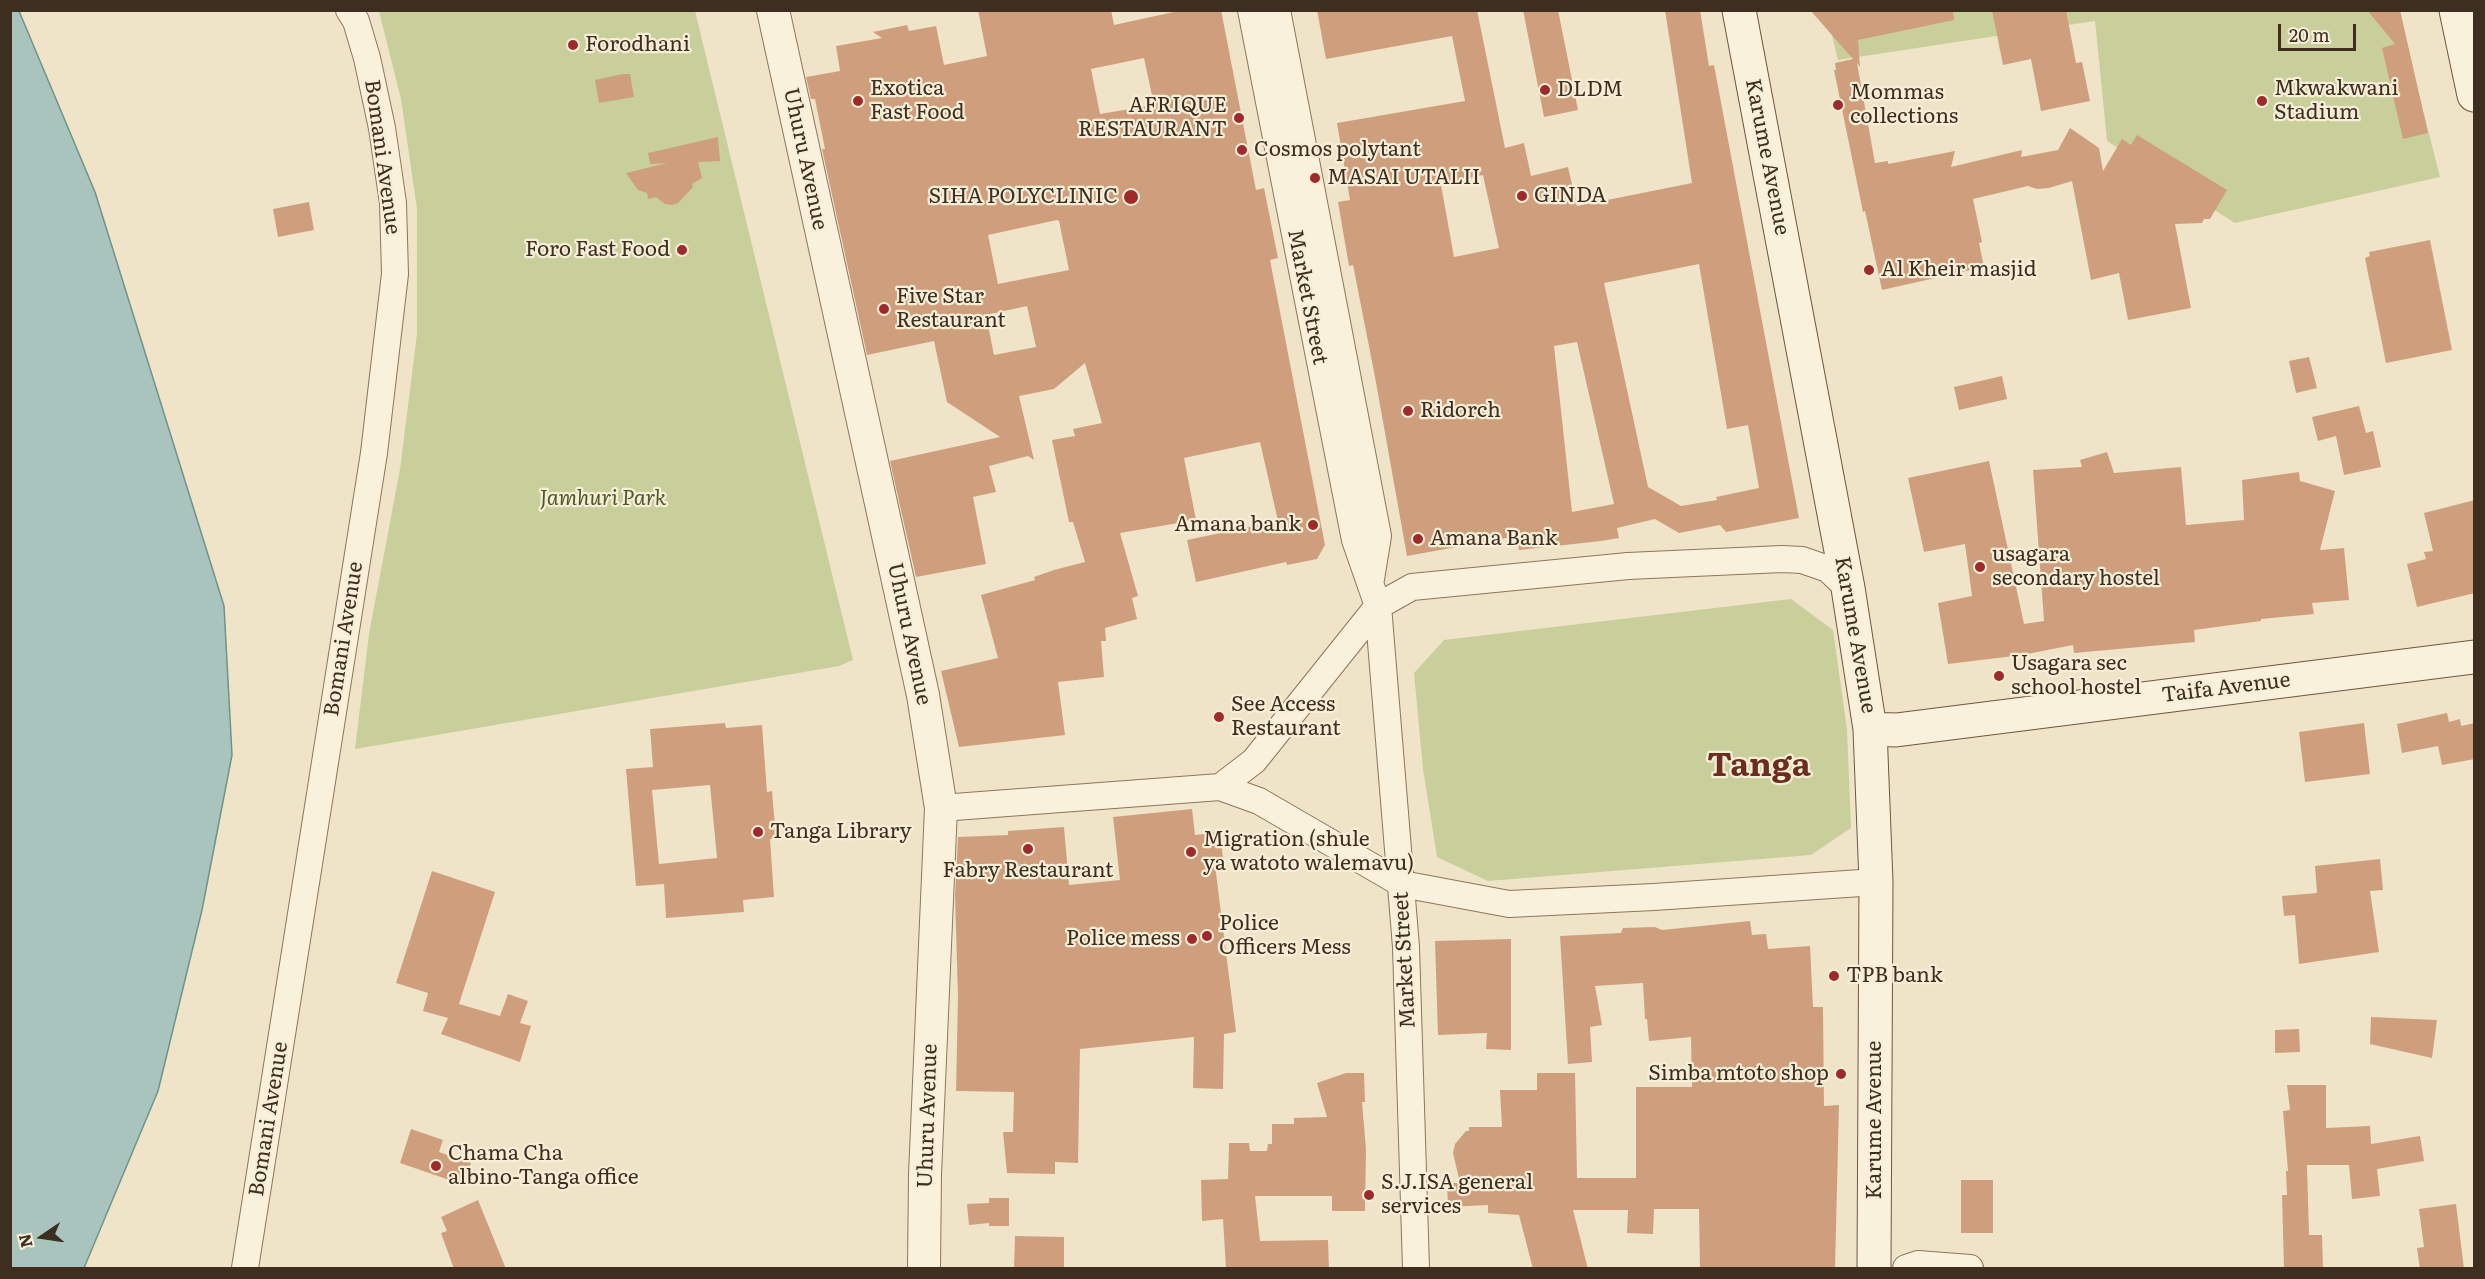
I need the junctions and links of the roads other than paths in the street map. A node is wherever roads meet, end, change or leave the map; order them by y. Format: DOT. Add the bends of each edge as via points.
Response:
graph roads {
  1 [pos="349,10"];
  2 [pos="773,10"];
  3 [pos="1251,10"];
  4 [pos="1277,10"];
  5 [pos="1740,10"];
  6 [pos="2456,10"];
  7 [pos="2475,95"];
  8 [pos="1848,588"];
  9 [pos="1374,594"];
  10 [pos="2475,657"];
  11 [pos="1870,729"];
  12 [pos="1220,787"];
  13 [pos="941,808"];
  14 [pos="1876,882"];
  15 [pos="1402,884"];
  16 [pos="245,1269"];
  17 [pos="924,1269"];
  18 [pos="1416,1269"];
  19 [pos="1874,1269"];
  20 [pos="1906,1269"];
  21 [pos="1970,1269"];
  1 -- 16 [label="street, Bomani Avenue" via="367,58 382,128 393,203 395,273 374,453"];
  2 -- 13 [label="street, Uhuru Avenue" via="923,695"];
  3 -- 9 [label="street, Market Street" via="1355,540"];
  4 -- 9 [label="street, Market Street" via="1378,536"];
  5 -- 8 [label="main road, Karume Avenue"];
  6 -- 7 [label="main road"];
  8 -- 9 [label="street" via="1828,569 1802,560 1716,561 1628,566"];
  8 -- 11 [label="main road, Karume Avenue"];
  9 -- 12 [label="street" via="1254,761"];
  9 -- 15 [label="street, Market Street"];
  10 -- 11 [label="main road, Taifa Avenue" via="1896,730"];
  11 -- 14 [label="main road, Karume Avenue"];
  12 -- 13 [label="street"];
  12 -- 15 [label="street" via="1259,801"];
  13 -- 17 [label="street, Uhuru Avenue"];
  14 -- 15 [label="street" via="1509,904"];
  14 -- 19 [label="main road, Karume Avenue"];
  15 -- 18 [label="street, Market Street"];
  20 -- 21 [label="street" via="1918,1264"];
}
